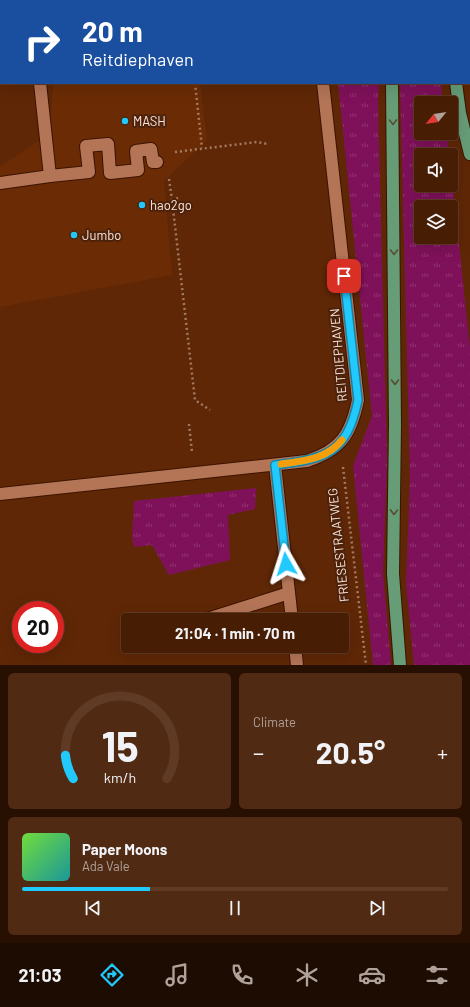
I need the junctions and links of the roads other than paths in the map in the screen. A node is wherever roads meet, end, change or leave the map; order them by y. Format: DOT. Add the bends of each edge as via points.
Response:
graph roads {
  1 [pos="40,84"];
  2 [pos="323,84"];
  3 [pos="392,84"];
  4 [pos="456,84"];
  5 [pos="470,154"];
  6 [pos="157,162"];
  7 [pos="50,176"];
  8 [pos="0,183"];
  9 [pos="275,465"];
  10 [pos="0,494"];
  11 [pos="289,593"];
  12 [pos="226,613"];
  13 [pos="291,613"];
  14 [pos="296,653"];
  15 [pos="297,665"];
  16 [pos="400,665"];
  1 -- 7 [label="street"];
  2 -- 9 [label="street, REITDIEPHAVEN" via="358,400 350,430 337,446 322,456 307,461"];
  3 -- 16 [label="main road, one-way" via="395,417 393,574"];
  4 -- 5 [label="main road"];
  6 -- 7 [label="street" via="153,162 151,149 136,151 138,170 110,173 108,144 86,146 89,172"];
  7 -- 8 [label="street"];
  9 -- 10 [label="street, REITDIEPHAVEN"];
  9 -- 11 [label="street"];
  11 -- 12 [label="street"];
  11 -- 13 [label="street"];
  14 -- 15 [label="street"];
}
